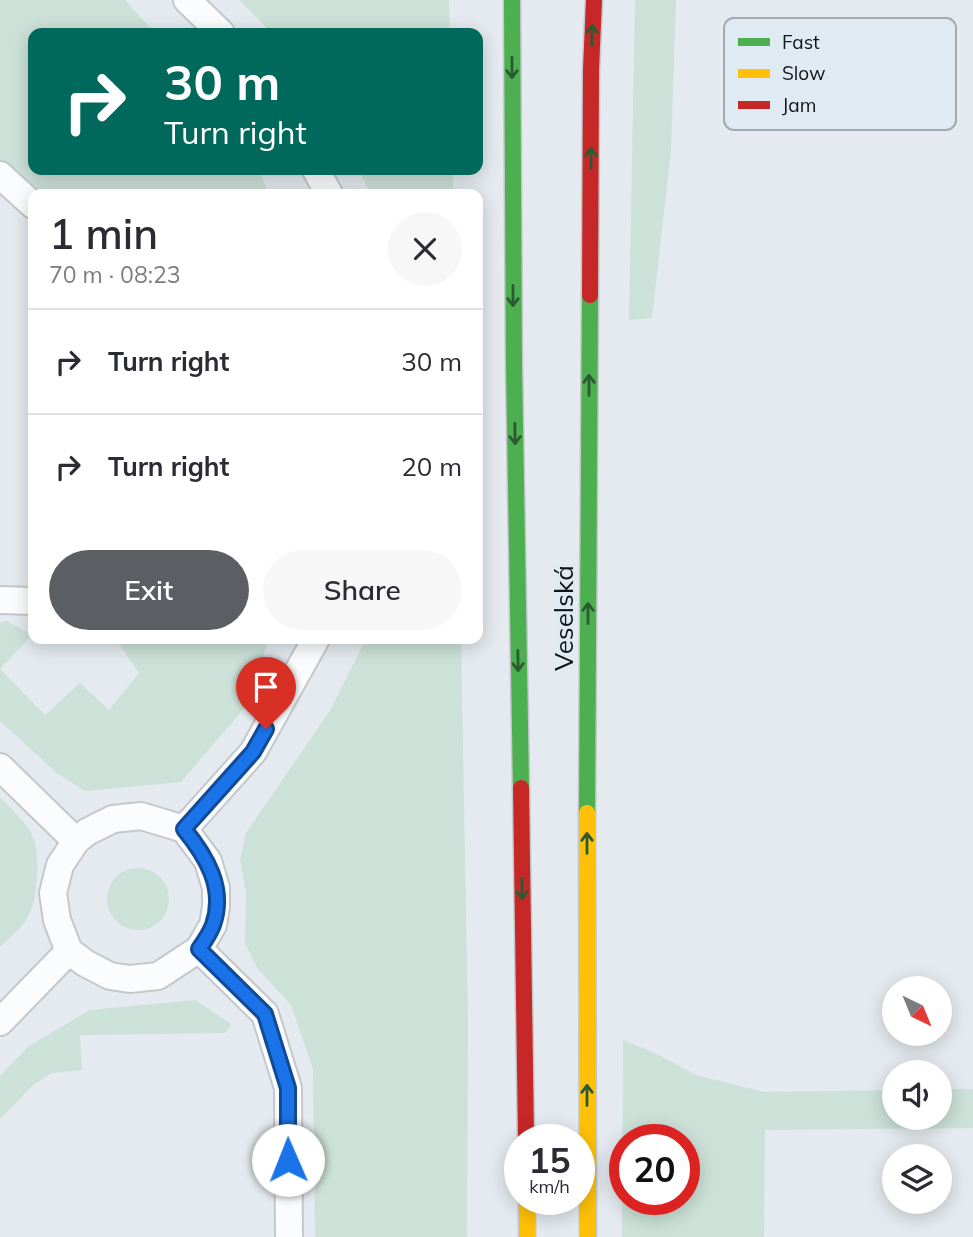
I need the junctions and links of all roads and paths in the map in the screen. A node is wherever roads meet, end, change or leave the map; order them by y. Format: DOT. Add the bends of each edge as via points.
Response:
graph roads {
  1 [pos="187,0"];
  2 [pos="512,0"];
  3 [pos="594,0"];
  4 [pos="216,28"];
  5 [pos="0,175"];
  6 [pos="28,200"];
  7 [pos="0,600"];
  8 [pos="28,601"];
  9 [pos="313,644"];
  10 [pos="0,767"];
  11 [pos="184,829"];
  12 [pos="76,841"];
  13 [pos="199,949"];
  14 [pos="69,951"];
  15 [pos="0,1022"];
  16 [pos="526,1124"];
  17 [pos="527,1215"];
  18 [pos="289,1237"];
  19 [pos="527,1237"];
  20 [pos="587,1237"];
  1 -- 4 [label="lane"];
  2 -- 16 [label="main road, Veselská, one-way"];
  20 -- 3 [label="main road, Veselská, one-way"];
  5 -- 6 [label="lane"];
  7 -- 8 [label="lane"];
  9 -- 11 [label="lane" via="253,752"];
  10 -- 12 [label="lane"];
  11 -- 12 [label="lane" via="141,816 113,819"];
  11 -- 13 [label="lane" via="208,861 216,888 213,925"];
  12 -- 14 [label="lane" via="60,865 54,893 57,920"];
  13 -- 14 [label="lane" via="158,976 130,979 110,975"];
  13 -- 18 [label="lane" via="265,1014 288,1088"];
  14 -- 15 [label="lane"];
  17 -- 19 [label="main road"];
}
